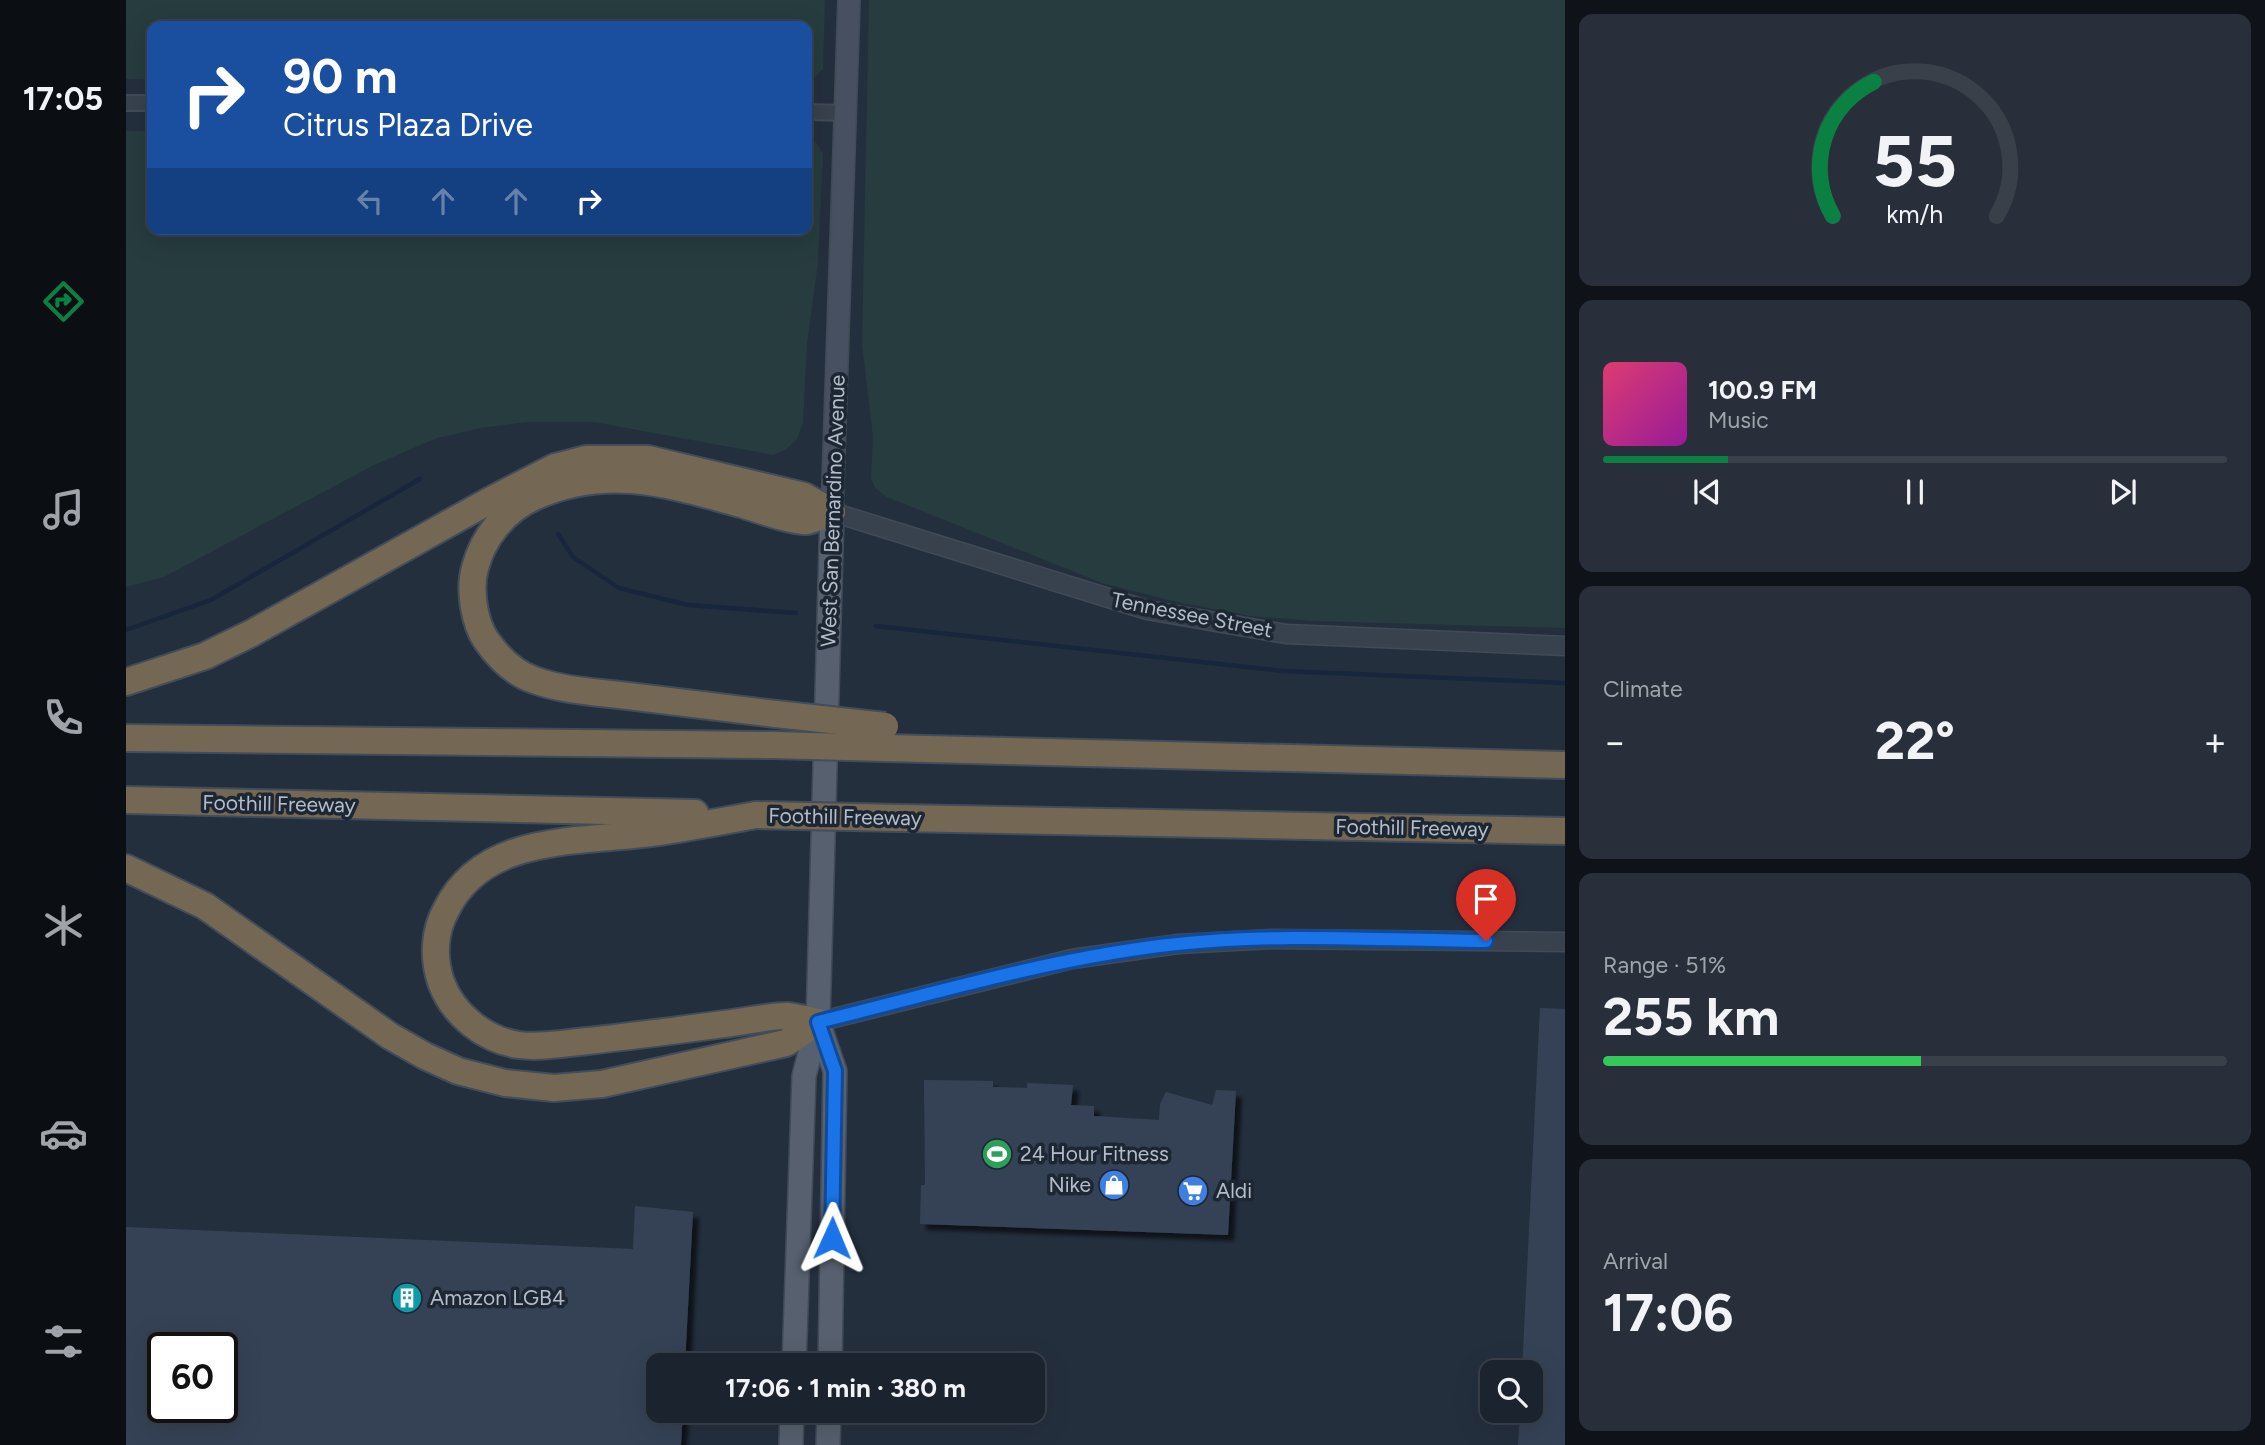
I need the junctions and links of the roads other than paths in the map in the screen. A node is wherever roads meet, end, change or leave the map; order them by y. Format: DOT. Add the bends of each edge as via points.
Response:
graph roads {
  1 [pos="849,0"];
  2 [pos="126,103"];
  3 [pos="147,103"];
  4 [pos="812,112"];
  5 [pos="846,113"];
  6 [pos="832,512"];
  7 [pos="1565,646"];
  8 [pos="126,682"];
  9 [pos="885,737"];
  10 [pos="126,738"];
  11 [pos="1565,765"];
  12 [pos="126,800"];
  13 [pos="756,815"];
  14 [pos="1565,831"];
  15 [pos="126,868"];
  16 [pos="1565,942"];
  17 [pos="818,1022"];
  18 [pos="794,1353"];
  19 [pos="830,1353"];
  20 [pos="792,1423"];
  21 [pos="829,1423"];
  22 [pos="791,1445"];
  23 [pos="828,1445"];
  1 -- 5 [label="main road, West San Bernardino Avenue"];
  2 -- 3 [label="street"];
  4 -- 5 [label="street"];
  5 -- 6 [label="main road, West San Bernardino Avenue"];
  6 -- 7 [label="street, Tennessee Street" via="1147,610 1286,634"];
  6 -- 8 [label="highway" via="804,496 648,459 586,459 555,467 489,501 252,634 205,656"];
  6 -- 9 [label="highway, bridge" via="805,522 656,481 582,481 526,501 491,531 475,569 473,593 483,635 494,652 510,668 533,680 570,689 776,714"];
  6 -- 17 [label="main road, West San Bernardino Avenue"];
  9 -- 10 [label="highway, bridge" via="772,745"];
  9 -- 11 [label="highway" via="958,750"];
  12 -- 13 [label="highway, Foothill Freeway"];
  13 -- 14 [label="highway, Foothill Freeway, bridge"];
  13 -- 17 [label="highway" via="652,833 530,846 486,864 452,896 442,918 436,938 441,980 448,999 469,1022 496,1040 522,1046 787,1016"];
  15 -- 17 [label="highway" via="205,906 425,1056 458,1071 505,1083 554,1088 602,1084 786,1043"];
  16 -- 17 [label="street" via="1272,939 1178,944 1072,959"];
  17 -- 18 [label="main road" via="804,1076"];
  17 -- 19 [label="main road" via="835,1071"];
  20 -- 22 [label="main road"];
  21 -- 23 [label="main road"];
}
